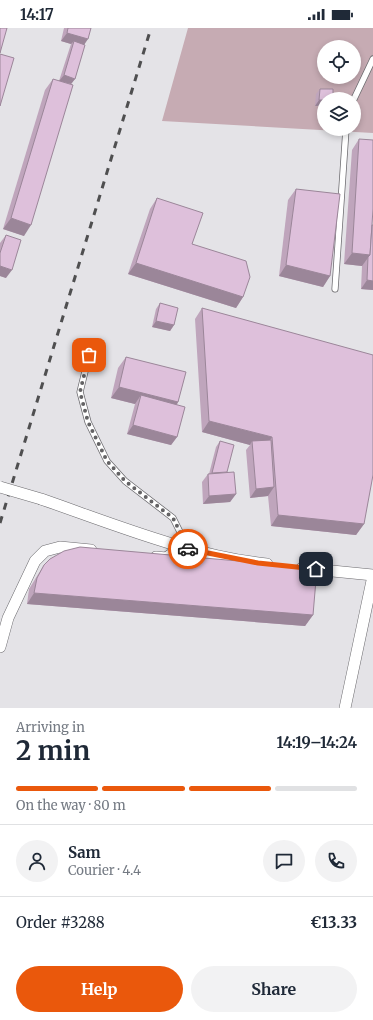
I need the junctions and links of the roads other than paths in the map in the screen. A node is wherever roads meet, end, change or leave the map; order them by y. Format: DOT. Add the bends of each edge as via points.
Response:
graph roads {
  1 [pos="373,59"];
  2 [pos="357,92"];
  3 [pos="345,136"];
  4 [pos="335,289"];
  5 [pos="89,355"];
  6 [pos="0,487"];
  7 [pos="182,547"];
  8 [pos="103,551"];
  9 [pos="142,555"];
  10 [pos="373,575"];
  11 [pos="0,647"];
  12 [pos="345,708"];
  1 -- 2 [label="lane"];
  3 -- 4 [label="lane"];
  5 -- 7 [label="lane" via="80,392 88,422 97,441 107,461 125,481 173,518 182,536"];
  6 -- 7 [label="street, bridge"];
  7 -- 9 [label="street" via="166,558"];
  7 -- 10 [label="street" via="258,563"];
  8 -- 11 [label="street" via="60,546 45,551 35,561 8,618"];
  10 -- 12 [label="street"];
}
